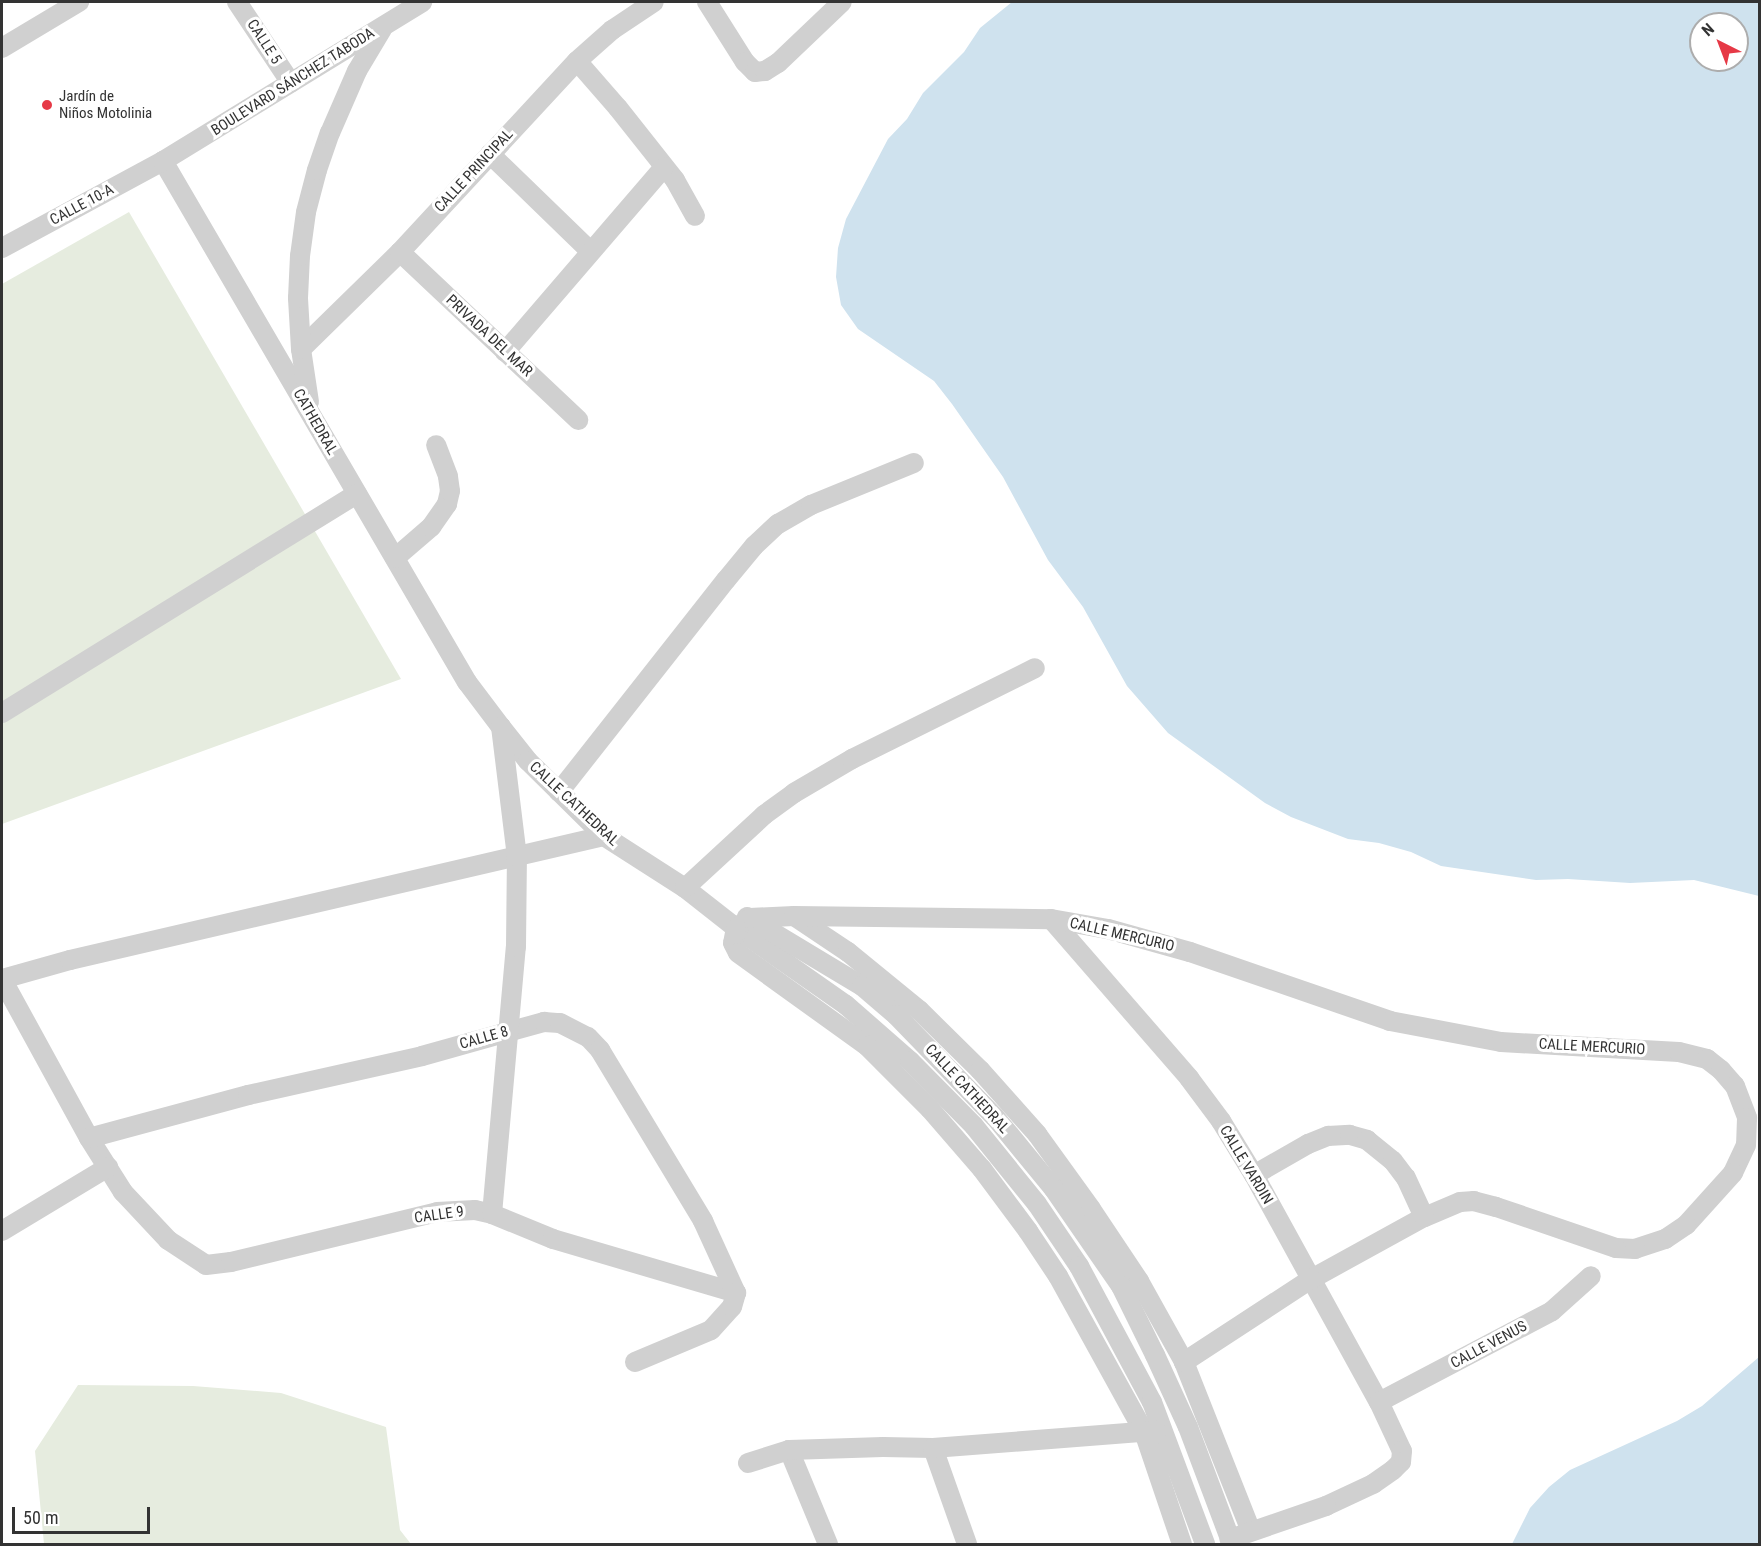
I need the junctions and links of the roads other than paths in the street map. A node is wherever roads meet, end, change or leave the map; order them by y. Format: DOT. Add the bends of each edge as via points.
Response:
graph roads {
  1 [pos="79,2"];
  2 [pos="237,2"];
  3 [pos="423,2"];
  4 [pos="654,2"];
  5 [pos="707,2"];
  6 [pos="842,2"];
  7 [pos="384,25"];
  8 [pos="2,48"];
  9 [pos="577,61"];
  10 [pos="291,83"];
  11 [pos="490,153"];
  12 [pos="163,161"];
  13 [pos="664,167"];
  14 [pos="695,216"];
  15 [pos="2,248"];
  16 [pos="590,251"];
  17 [pos="400,252"];
  18 [pos="301,349"];
  19 [pos="505,352"];
  20 [pos="312,416"];
  21 [pos="578,420"];
  22 [pos="436,445"];
  23 [pos="914,463"];
  24 [pos="357,494"];
  25 [pos="395,558"];
  26 [pos="1035,668"];
  27 [pos="467,682"];
  28 [pos="2,713"];
  29 [pos="501,727"];
  30 [pos="559,792"];
  31 [pos="604,836"];
  32 [pos="517,857"];
  33 [pos="685,888"];
  34 [pos="794,916"];
  35 [pos="1051,919"];
  36 [pos="743,923"];
  37 [pos="2,979"];
  38 [pos="510,1030"];
  39 [pos="89,1138"];
  40 [pos="108,1167"];
  41 [pos="1254,1175"];
  42 [pos="492,1214"];
  43 [pos="1424,1217"];
  44 [pos="2,1231"];
  45 [pos="1591,1276"];
  46 [pos="1311,1280"];
  47 [pos="736,1293"];
  48 [pos="634,1362"];
  49 [pos="1184,1362"];
  50 [pos="1379,1402"];
  51 [pos="1188,1427"];
  52 [pos="1154,1432"];
  53 [pos="933,1448"];
  54 [pos="789,1450"];
  55 [pos="748,1463"];
  56 [pos="1251,1531"];
  57 [pos="1231,1542"];
  58 [pos="828,1545"];
  59 [pos="967,1545"];
  60 [pos="1182,1545"];
  61 [pos="1205,1545"];
  1 -- 8 [label="street"];
  2 -- 10 [label="street, CALLE 5"];
  3 -- 7 [label="street, BOULEVARD SÁNCHEZ TABODA"];
  4 -- 9 [label="street, CALLE PRINCIPAL" via="612,30"];
  5 -- 6 [label="street" via="755,72 778,63"];
  7 -- 10 [label="street, BOULEVARD SÁNCHEZ TABODA"];
  7 -- 18 [label="street" via="348,92 314,181 300,256"];
  9 -- 11 [label="street, CALLE PRINCIPAL"];
  9 -- 13 [label="street"];
  10 -- 12 [label="street, BOULEVARD SÁNCHEZ TABODA"];
  11 -- 16 [label="street"];
  11 -- 17 [label="street, CALLE PRINCIPAL"];
  12 -- 15 [label="street, CALLE 10-A"];
  12 -- 20 [label="street, CATHEDRAL"];
  13 -- 14 [label="street"];
  13 -- 16 [label="street"];
  16 -- 19 [label="street"];
  17 -- 18 [label="street, CALLE PRINCIPAL"];
  17 -- 19 [label="street, PRIVADA DEL MAR"];
  18 -- 20 [label="street"];
  19 -- 21 [label="street, PRIVADA DEL MAR"];
  20 -- 24 [label="street, CATHEDRAL"];
  22 -- 25 [label="street" via="448,476 447,504 431,527"];
  23 -- 30 [label="street" via="811,505 770,531 726,580"];
  24 -- 25 [label="street, CATHEDRAL"];
  24 -- 28 [label="street"];
  25 -- 27 [label="street, CATHEDRAL"];
  26 -- 33 [label="street" via="852,759 794,793 764,815"];
  27 -- 29 [label="street, CALLE CATHEDRAL"];
  29 -- 30 [label="street, CALLE CATHEDRAL"];
  29 -- 32 [label="street"];
  30 -- 31 [label="street, CALLE CATHEDRAL"];
  31 -- 32 [label="street"];
  31 -- 33 [label="street, CALLE CATHEDRAL"];
  32 -- 37 [label="street"];
  32 -- 38 [label="street"];
  33 -- 36 [label="street, CALLE CATHEDRAL"];
  34 -- 35 [label="street, CALLE MERCURIO"];
  34 -- 36 [label="street, CALLE MERCURIO"];
  34 -- 49 [label="street" via="848,952 919,1010 1037,1134 1139,1281"];
  35 -- 41 [label="street, CALLE VARDIN" via="1189,1078"];
  35 -- 43 [label="street, CALLE MERCURIO" via="1108,929 1190,952 1390,1021 1501,1042 1679,1052 1707,1059 1735,1086 1747,1118 1746,1146 1733,1173 1686,1225 1651,1245 1616,1248 1474,1201 1447,1206"];
  36 -- 51 [label="street, CALLE CATHEDRAL" via="862,986 943,1060 995,1117 1121,1286"];
  36 -- 52 [label="street, CALLE CATHEDRAL" via="910,1061 974,1126 1037,1204 1073,1257 1152,1402"];
  36 -- 52 [label="street" via="733,943 738,953 867,1046 982,1169 1058,1276"];
  37 -- 39 [label="street"];
  38 -- 39 [label="street, CALLE 8" via="422,1056 248,1095"];
  38 -- 42 [label="street"];
  38 -- 47 [label="street, CALLE 8" via="544,1022 560,1023 588,1037 600,1050 704,1221"];
  39 -- 40 [label="street"];
  40 -- 42 [label="street, CALLE 9" via="123,1192 161,1233 206,1265 437,1212 475,1210"];
  40 -- 44 [label="street"];
  41 -- 43 [label="street" via="1308,1144 1328,1136 1350,1135 1367,1140 1394,1161"];
  41 -- 46 [label="street, CALLE VARDIN"];
  42 -- 47 [label="street, CALLE 9" via="553,1239"];
  43 -- 46 [label="street, CALLE MERCURIO"];
  45 -- 50 [label="street, CALLE VENUS" via="1552,1311"];
  46 -- 49 [label="street, CALLE MERCURIO"];
  46 -- 50 [label="street, CALLE VARDIN"];
  47 -- 48 [label="street" via="732,1307 711,1330"];
  49 -- 56 [label="street"];
  50 -- 56 [label="street, CALLE VARDIN" via="1399,1440 1401,1462 1373,1484 1326,1506"];
  51 -- 52 [label="street"];
  51 -- 57 [label="street, CALLE CATHEDRAL"];
  52 -- 53 [label="street"];
  52 -- 60 [label="street"];
  52 -- 61 [label="street"];
  53 -- 54 [label="street"];
  53 -- 59 [label="street"];
  54 -- 55 [label="street"];
  54 -- 58 [label="street"];
  56 -- 57 [label="street"];
}
